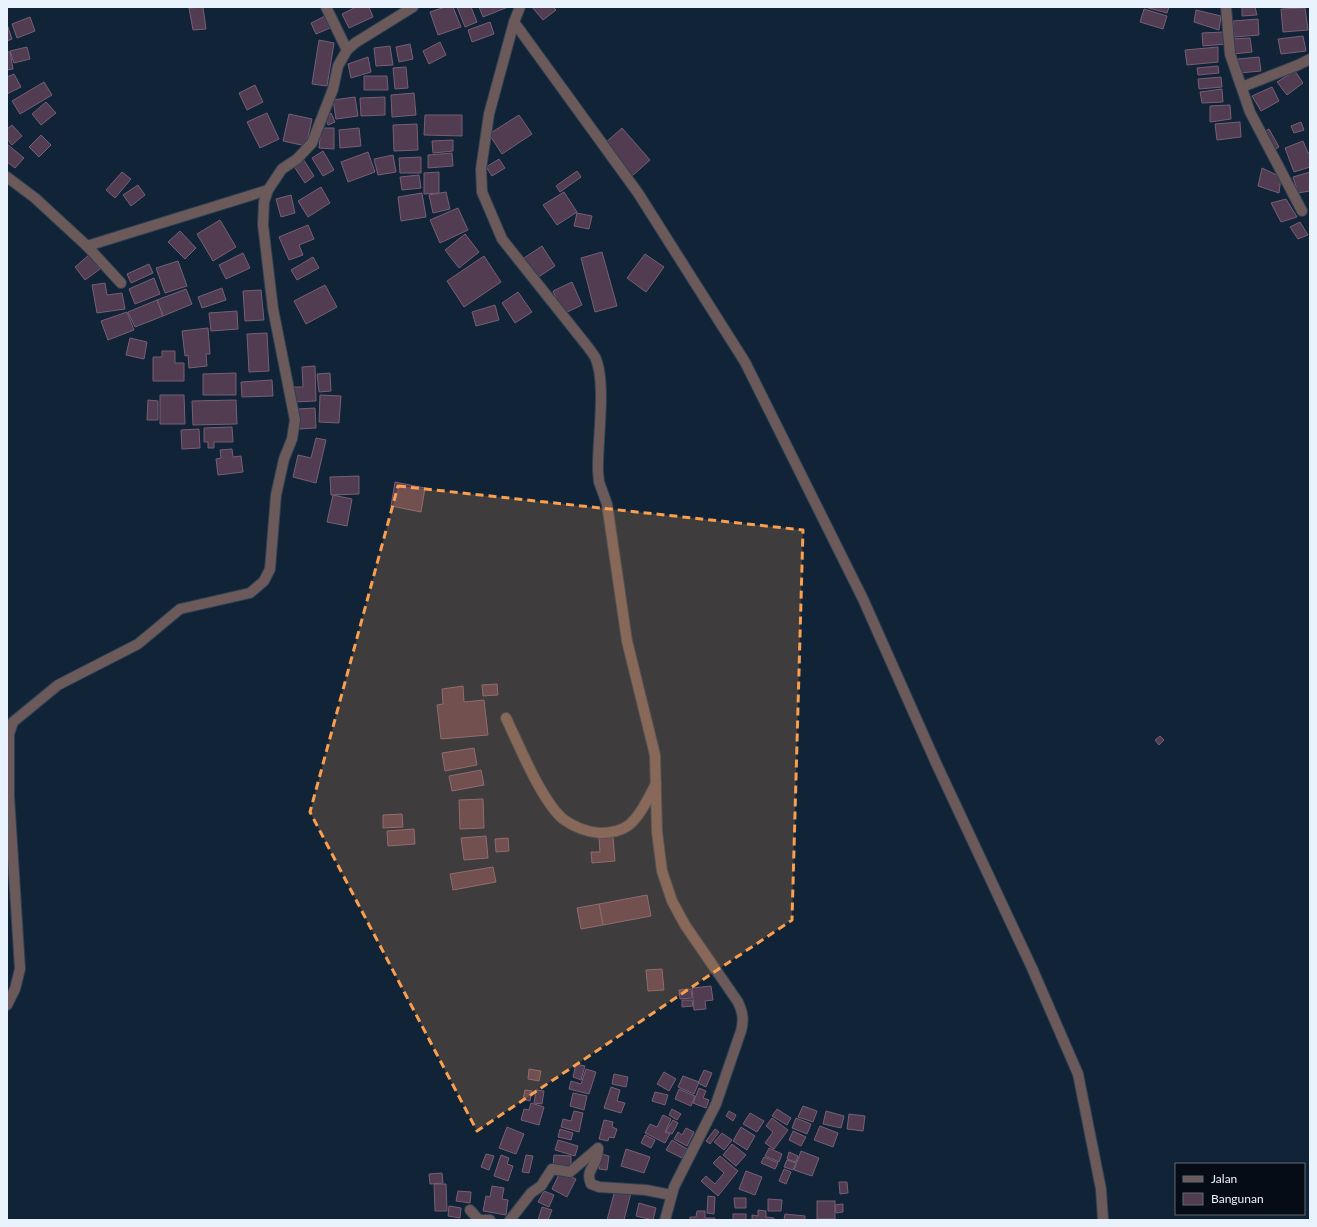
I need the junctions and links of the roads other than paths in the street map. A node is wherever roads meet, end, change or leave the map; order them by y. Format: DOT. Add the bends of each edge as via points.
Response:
graph roads {
  1 [pos="326,7"];
  2 [pos="413,7"];
  3 [pos="520,7"];
  4 [pos="1226,7"];
  5 [pos="514,22"];
  6 [pos="347,50"];
  7 [pos="1310,58"];
  8 [pos="1242,87"];
  9 [pos="7,177"];
  10 [pos="268,190"];
  11 [pos="1302,211"];
  12 [pos="87,246"];
  13 [pos="121,283"];
  14 [pos="506,718"];
  15 [pos="656,784"];
  16 [pos="7,1005"];
  17 [pos="671,1195"];
  18 [pos="470,1210"];
  19 [pos="480,1220"];
  20 [pos="490,1220"];
  21 [pos="510,1220"];
  22 [pos="665,1220"];
  23 [pos="1103,1220"];
  1 -- 6 [label="street"];
  2 -- 6 [label="street"];
  3 -- 5 [label="street"];
  4 -- 8 [label="street" via="1230,54"];
  5 -- 15 [label="street" via="489,114 481,169 482,192 502,239 584,342 595,357 599,368 599,482 607,504 627,641 655,755"];
  5 -- 23 [label="street" via="638,193 745,362 863,599 1078,1074 1101,1189"];
  6 -- 10 [label="street" via="338,66 333,89 312,143 297,159 282,169"];
  7 -- 8 [label="street" via="1298,66"];
  8 -- 11 [label="street" via="1250,112"];
  9 -- 12 [label="street" via="35,198"];
  10 -- 12 [label="street"];
  10 -- 16 [label="street" via="264,202 263,225 272,310 295,420 276,495 270,569 264,581 250,593 180,609 138,644 58,685 13,722 9,734 9,796 20,969 15,989"];
  12 -- 13 [label="street"];
  14 -- 15 [label="street" via="546,798 562,818 578,828 603,833 616,831 628,825 637,816"];
  15 -- 17 [label="street" via="657,832 662,872 672,901 685,925 738,1002 744,1022 716,1104"];
  17 -- 21 [label="street" via="591,1184 588,1178 590,1170 596,1164 598,1148 570,1172 552,1169 541,1186 531,1193"];
  17 -- 22 [label="street"];
  18 -- 19 [label="street"];
  19 -- 20 [label="street"];
}
